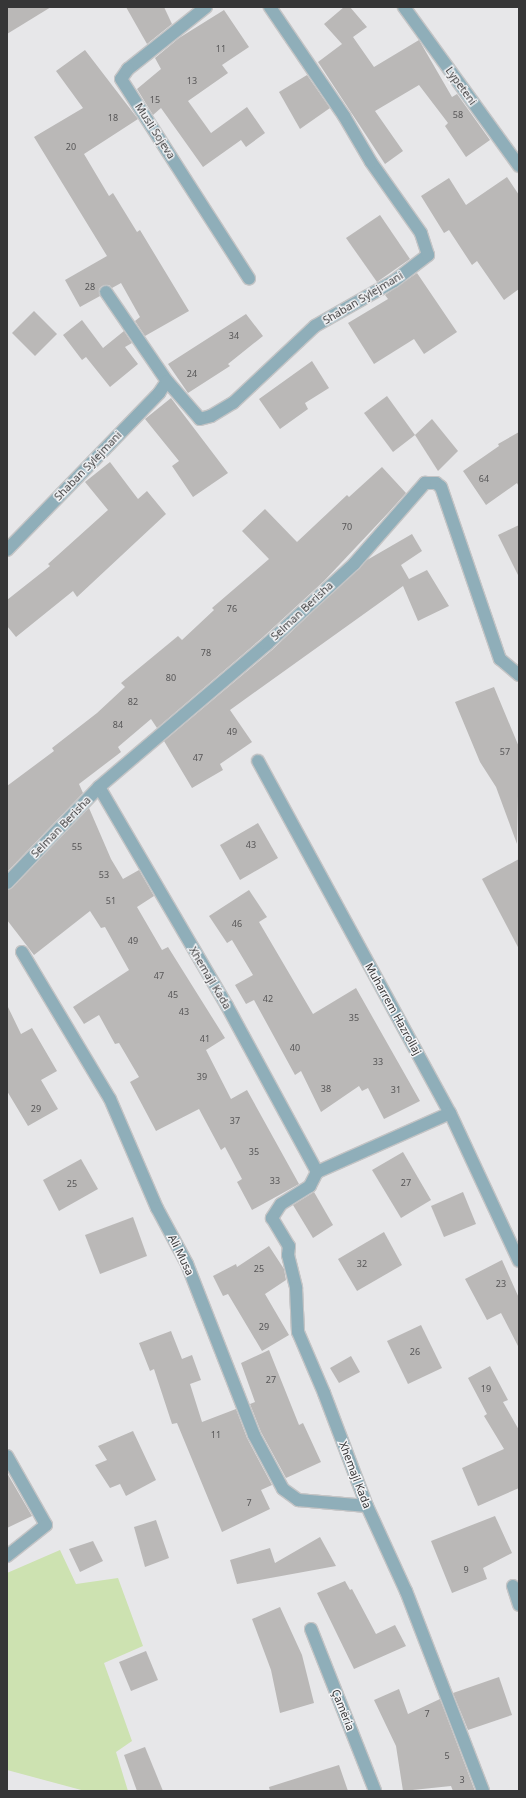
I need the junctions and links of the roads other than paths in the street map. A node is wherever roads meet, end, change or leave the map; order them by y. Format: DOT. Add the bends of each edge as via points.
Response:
graph roads {
  1 [pos="206,7"];
  2 [pos="270,7"];
  3 [pos="404,7"];
  4 [pos="519,166"];
  5 [pos="249,278"];
  6 [pos="106,292"];
  7 [pos="167,381"];
  8 [pos="7,550"];
  9 [pos="519,675"];
  10 [pos="258,761"];
  11 [pos="99,787"];
  12 [pos="7,883"];
  13 [pos="22,952"];
  14 [pos="450,1113"];
  15 [pos="317,1172"];
  16 [pos="519,1261"];
  17 [pos="7,1456"];
  18 [pos="367,1506"];
  19 [pos="7,1556"];
  20 [pos="513,1586"];
  21 [pos="519,1605"];
  22 [pos="311,1629"];
  23 [pos="375,1791"];
  24 [pos="483,1791"];
  1 -- 5 [label="street, Musli Sojeva" via="128,69 121,79"];
  2 -- 7 [label="street, Shaban Sylejmani" via="344,116 376,169 422,233 428,255 394,282 315,326 233,404 211,416 200,419"];
  3 -- 4 [label="street, Lypeteni"];
  6 -- 7 [label="street, Shaban Sylejmani"];
  7 -- 8 [label="street, Shaban Sylejmani" via="159,393"];
  9 -- 11 [label="street, Selman Berisha" via="500,659 441,487 436,483 425,483 354,564 267,644"];
  10 -- 14 [label="street, Muharrem Hazrollaj"];
  11 -- 12 [label="street, Selman Berisha"];
  11 -- 15 [label="street, Xhemajl Kada" via="227,1006"];
  13 -- 18 [label="street, Ali Musa" via="110,1099 157,1208 187,1264 254,1435 283,1489 298,1500"];
  14 -- 15 [label="street"];
  14 -- 16 [label="street, Muharrem Hazrollaj"];
  15 -- 18 [label="street, Xhemajl Kada" via="310,1186 281,1204 272,1218 289,1246 288,1255 296,1288 298,1332"];
  17 -- 19 [label="street" via="46,1525"];
  18 -- 24 [label="street, Xhemajl Kada" via="406,1591"];
  20 -- 21 [label="street"];
  22 -- 23 [label="street, Çamëria"];
}
